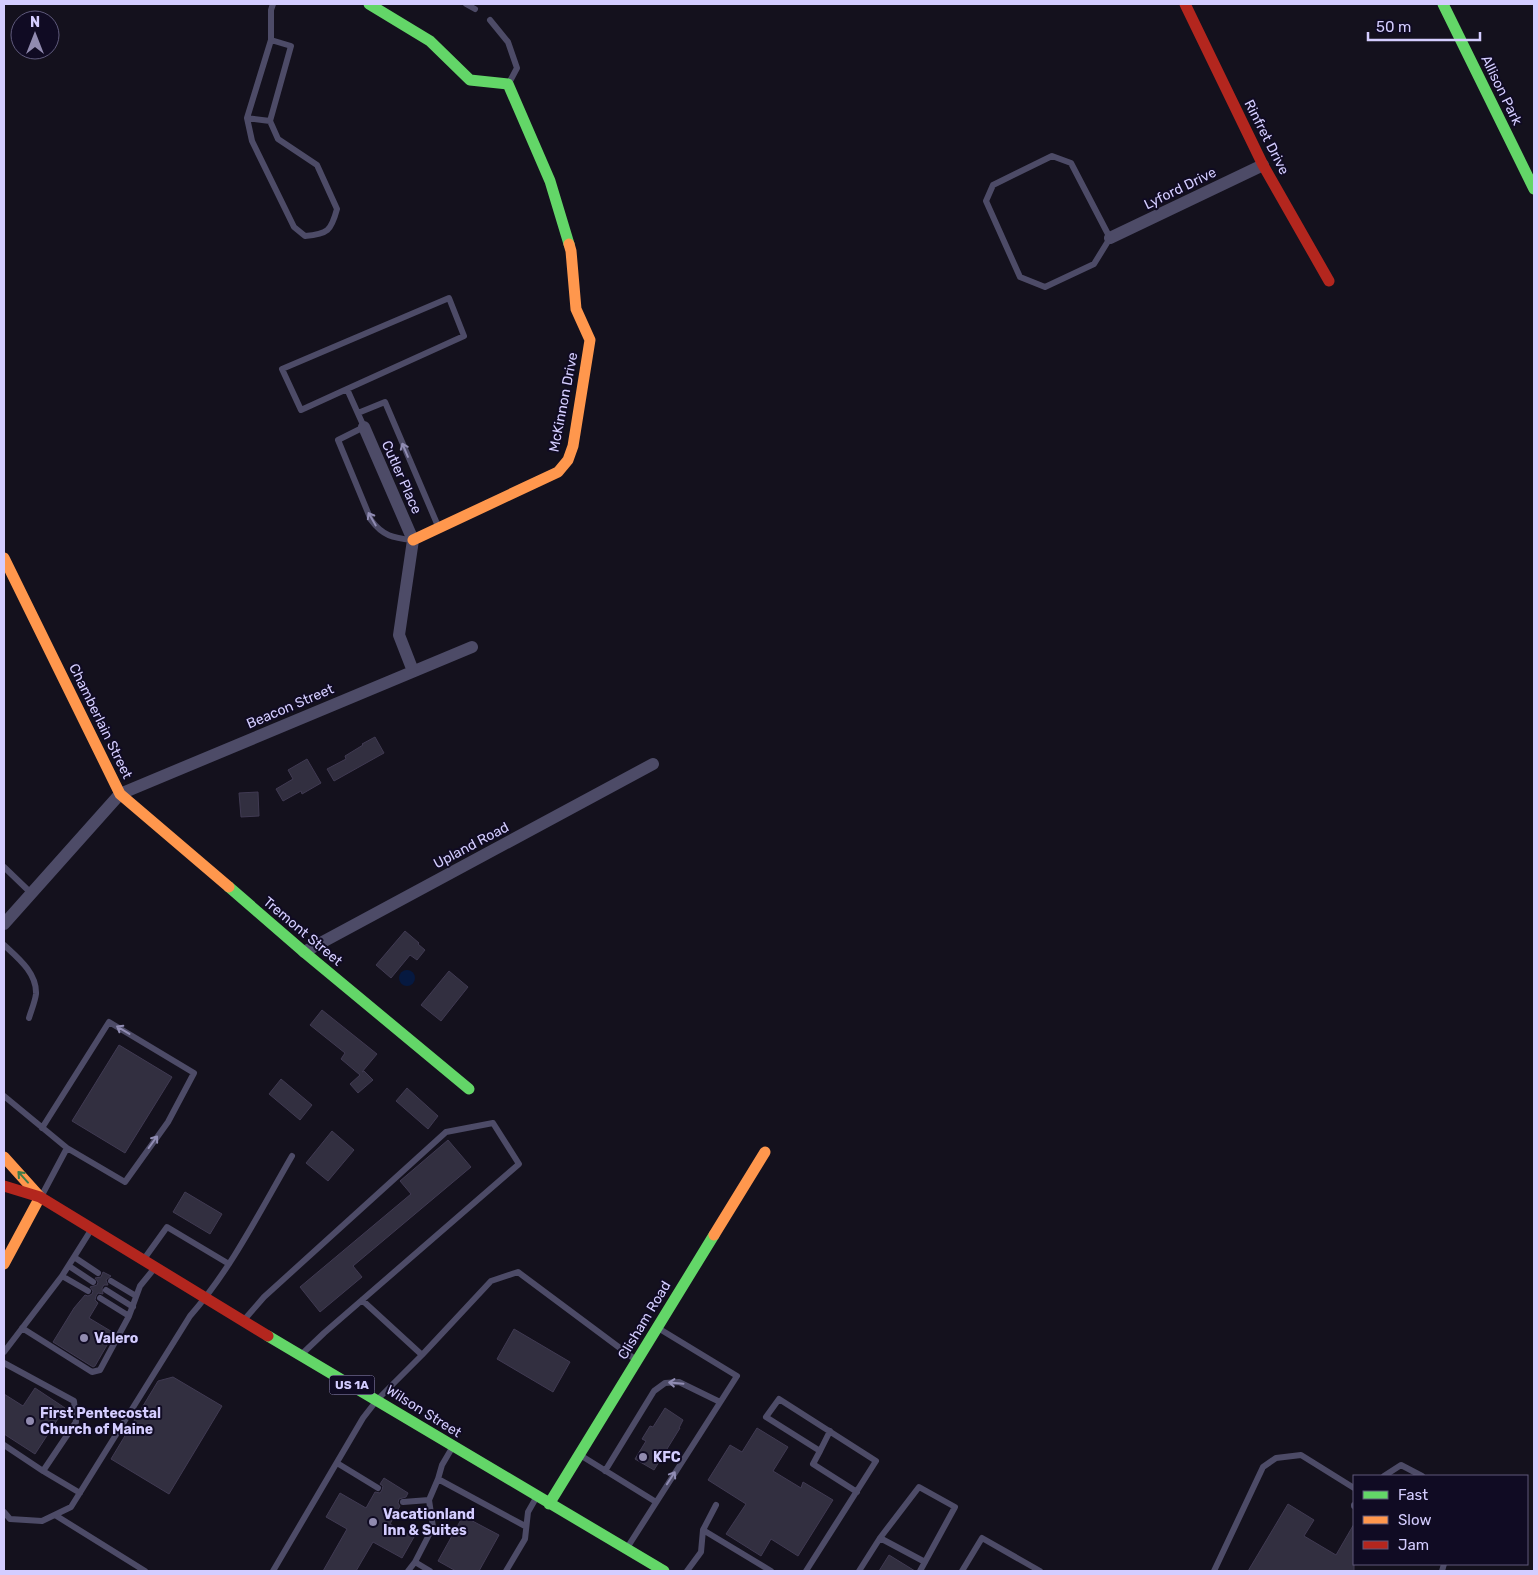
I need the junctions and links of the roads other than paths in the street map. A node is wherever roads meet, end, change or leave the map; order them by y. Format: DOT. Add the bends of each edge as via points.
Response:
graph roads {
  1 [pos="273,4"];
  2 [pos="369,4"];
  3 [pos="466,4"];
  4 [pos="1185,4"];
  5 [pos="1443,4"];
  6 [pos="383,7"];
  7 [pos="475,9"];
  8 [pos="490,20"];
  9 [pos="271,40"];
  10 [pos="508,84"];
  11 [pos="247,118"];
  12 [pos="270,121"];
  13 [pos="1263,165"];
  14 [pos="1534,189"];
  15 [pos="1110,238"];
  16 [pos="1329,281"];
  17 [pos="347,388"];
  18 [pos="358,414"];
  19 [pos="364,427"];
  20 [pos="438,527"];
  21 [pos="413,540"];
  22 [pos="4,558"];
  23 [pos="472,647"];
  24 [pos="413,671"];
  25 [pos="653,764"];
  26 [pos="120,794"];
  27 [pos="4,867"];
  28 [pos="31,893"];
  29 [pos="4,924"];
  30 [pos="4,945"];
  31 [pos="304,952"];
  32 [pos="29,1018"];
  33 [pos="468,1089"];
  34 [pos="4,1096"];
  35 [pos="42,1128"];
  36 [pos="68,1148"];
  37 [pos="765,1152"];
  38 [pos="292,1156"];
  39 [pos="4,1157"];
  40 [pos="4,1186"];
  41 [pos="40,1197"];
  42 [pos="92,1228"];
  43 [pos="74,1257"];
  44 [pos="144,1260"];
  45 [pos="4,1264"];
  46 [pos="229,1264"];
  47 [pos="68,1266"];
  48 [pos="156,1267"];
  49 [pos="98,1273"];
  50 [pos="62,1276"];
  51 [pos="111,1281"];
  52 [pos="93,1282"];
  53 [pos="106,1290"];
  54 [pos="88,1291"];
  55 [pos="136,1296"];
  56 [pos="100,1298"];
  57 [pos="205,1299"];
  58 [pos="362,1300"];
  59 [pos="133,1307"];
  60 [pos="129,1316"];
  61 [pos="243,1321"];
  62 [pos="657,1327"];
  63 [pos="22,1328"];
  64 [pos="4,1352"];
  65 [pos="422,1354"];
  66 [pos="300,1355"];
  67 [pos="637,1360"];
  68 [pos="4,1363"];
  69 [pos="377,1400"];
  70 [pos="720,1402"];
  71 [pos="830,1432"];
  72 [pos="4,1445"];
  73 [pos="453,1447"];
  74 [pos="820,1451"];
  75 [pos="579,1455"];
  76 [pos="337,1463"];
  77 [pos="43,1471"];
  78 [pos="605,1471"];
  79 [pos="1386,1475"];
  80 [pos="1420,1475"];
  81 [pos="438,1479"];
  82 [pos="1353,1487"];
  83 [pos="378,1488"];
  84 [pos="857,1492"];
  85 [pos="80,1493"];
  86 [pos="536,1497"];
  87 [pos="429,1500"];
  88 [pos="403,1502"];
  89 [pos="656,1502"];
  90 [pos="549,1504"];
  91 [pos="716,1505"];
  92 [pos="4,1512"];
  93 [pos="55,1515"];
  94 [pos="525,1526"];
  95 [pos="703,1530"];
  96 [pos="880,1538"];
  97 [pos="627,1550"];
  98 [pos="415,1562"];
  99 [pos="925,1562"];
  100 [pos="145,1571"];
  101 [pos="273,1571"];
  102 [pos="408,1571"];
  103 [pos="430,1571"];
  104 [pos="506,1571"];
  105 [pos="664,1571"];
  106 [pos="687,1571"];
  107 [pos="771,1571"];
  108 [pos="806,1571"];
  109 [pos="859,1571"];
  110 [pos="920,1571"];
  111 [pos="962,1571"];
  112 [pos="1040,1571"];
  113 [pos="1214,1571"];
  1 -- 9 [label="lane"];
  2 -- 6 [label="street"];
  3 -- 7 [label="lane"];
  4 -- 13 [label="street, Rinfret Drive"];
  5 -- 14 [label="street, Allison Park"];
  6 -- 10 [label="street" via="430,40 470,80"];
  8 -- 10 [label="lane" via="508,42 516,68"];
  9 -- 11 [label="lane"];
  9 -- 12 [label="lane" via="291,46"];
  10 -- 20 [label="street, McKinnon Drive" via="550,181 571,251 576,309 590,340 568,460 558,472"];
  11 -- 12 [label="lane"];
  11 -- 12 [label="lane" via="252,141 294,227 305,236 322,235 333,224 337,208 316,165 278,139"];
  13 -- 15 [label="street, Lyford Drive"];
  13 -- 16 [label="street, Rinfret Drive"];
  15 -- 15 [label="lane" via="1094,264 1045,287 1020,277 986,201 993,185 1052,156 1071,163"];
  17 -- 17 [label="lane" via="301,410 282,369 449,298 464,336"];
  17 -- 18 [label="lane"];
  18 -- 19 [label="lane"];
  20 -- 18 [label="lane, one-way" via="385,402"];
  19 -- 21 [label="street, Cutler Place"];
  21 -- 19 [label="lane, one-way" via="396,538 379,530 371,520 338,440"];
  20 -- 21 [label="street, McKinnon Drive"];
  21 -- 24 [label="street" via="399,635"];
  22 -- 26 [label="street, Chamberlain Street"];
  23 -- 24 [label="street, Beacon Street"];
  24 -- 26 [label="street, Beacon Street"];
  25 -- 31 [label="street, Upland Road"];
  26 -- 28 [label="street, Chamberlain Street"];
  26 -- 31 [label="street, Tremont Street"];
  27 -- 28 [label="lane"];
  28 -- 29 [label="street, Chamberlain Street"];
  30 -- 32 [label="lane" via="31,974 36,995"];
  31 -- 33 [label="street, Tremont Street"];
  34 -- 35 [label="lane"];
  35 -- 36 [label="lane"];
  36 -- 35 [label="lane, one-way" via="126,1182 168,1122 194,1073 109,1022"];
  36 -- 41 [label="lane"];
  37 -- 62 [label="street, Clisham Road"];
  38 -- 46 [label="lane"];
  41 -- 39 [label="street, Wilson Street / US 1A, one-way"];
  40 -- 41 [label="street, Wilson Street / US 1A"];
  41 -- 42 [label="street, Wilson Street / US 1A"];
  41 -- 45 [label="street"];
  42 -- 43 [label="lane"];
  42 -- 44 [label="street, Wilson Street / US 1A"];
  43 -- 47 [label="lane"];
  43 -- 49 [label="lane"];
  44 -- 46 [label="lane" via="167,1228"];
  44 -- 48 [label="street, Wilson Street / US 1A"];
  46 -- 57 [label="lane"];
  47 -- 50 [label="lane"];
  47 -- 52 [label="lane"];
  48 -- 55 [label="lane"];
  48 -- 57 [label="street, Wilson Street / US 1A"];
  50 -- 54 [label="lane"];
  50 -- 63 [label="lane"];
  51 -- 55 [label="lane"];
  53 -- 59 [label="lane"];
  55 -- 59 [label="lane"];
  56 -- 60 [label="lane"];
  57 -- 61 [label="street, Wilson Street / US 1A"];
  57 -- 85 [label="lane" via="190,1316"];
  58 -- 61 [label="lane" via="519,1164 493,1123 446,1132 264,1297"];
  58 -- 65 [label="lane"];
  58 -- 66 [label="lane"];
  59 -- 60 [label="lane"];
  60 -- 63 [label="lane" via="100,1370 92,1372"];
  61 -- 66 [label="street, Wilson Street / US 1A"];
  62 -- 67 [label="street, Clisham Road"];
  62 -- 70 [label="lane" via="737,1376"];
  63 -- 64 [label="lane"];
  65 -- 67 [label="lane" via="491,1281 518,1272"];
  65 -- 69 [label="lane"];
  66 -- 69 [label="street, Wilson Street / US 1A"];
  67 -- 75 [label="street, Clisham Road"];
  68 -- 77 [label="lane" via="74,1402 76,1422"];
  69 -- 73 [label="street, Wilson Street / US 1A"];
  69 -- 76 [label="lane"];
  70 -- 78 [label="lane, one-way" via="679,1382 665,1382 654,1391"];
  89 -- 70 [label="lane, one-way"];
  71 -- 74 [label="lane"];
  71 -- 74 [label="lane" via="779,1399 766,1417"];
  71 -- 84 [label="lane" via="876,1461"];
  72 -- 77 [label="lane"];
  73 -- 81 [label="lane"];
  73 -- 86 [label="street, Wilson Street / US 1A"];
  74 -- 84 [label="lane" via="813,1464"];
  75 -- 78 [label="lane"];
  75 -- 90 [label="street, Clisham Road"];
  76 -- 83 [label="lane"];
  76 -- 101 [label="lane"];
  77 -- 85 [label="lane"];
  78 -- 89 [label="lane"];
  79 -- 80 [label="lane" via="1401,1465"];
  81 -- 87 [label="lane"];
  81 -- 94 [label="lane"];
  82 -- 113 [label="lane" via="1300,1455 1276,1458 1263,1467"];
  84 -- 108 [label="lane"];
  85 -- 93 [label="lane" via="71,1507"];
  86 -- 90 [label="street, Wilson Street / US 1A"];
  86 -- 94 [label="lane"];
  87 -- 88 [label="lane"];
  87 -- 98 [label="lane" via="433,1526"];
  89 -- 97 [label="lane"];
  90 -- 97 [label="street, Wilson Street / US 1A"];
  91 -- 95 [label="lane"];
  92 -- 93 [label="lane" via="10,1519 42,1521"];
  93 -- 100 [label="lane"];
  94 -- 104 [label="lane" via="525,1539"];
  95 -- 106 [label="lane" via="700,1552"];
  95 -- 107 [label="lane"];
  96 -- 99 [label="lane"];
  96 -- 99 [label="lane" via="919,1487 955,1507"];
  96 -- 109 [label="lane"];
  97 -- 105 [label="street, Wilson Street / US 1A"];
  98 -- 102 [label="lane"];
  98 -- 103 [label="lane"];
  99 -- 110 [label="lane"];
  111 -- 112 [label="lane" via="982,1538"];
}
